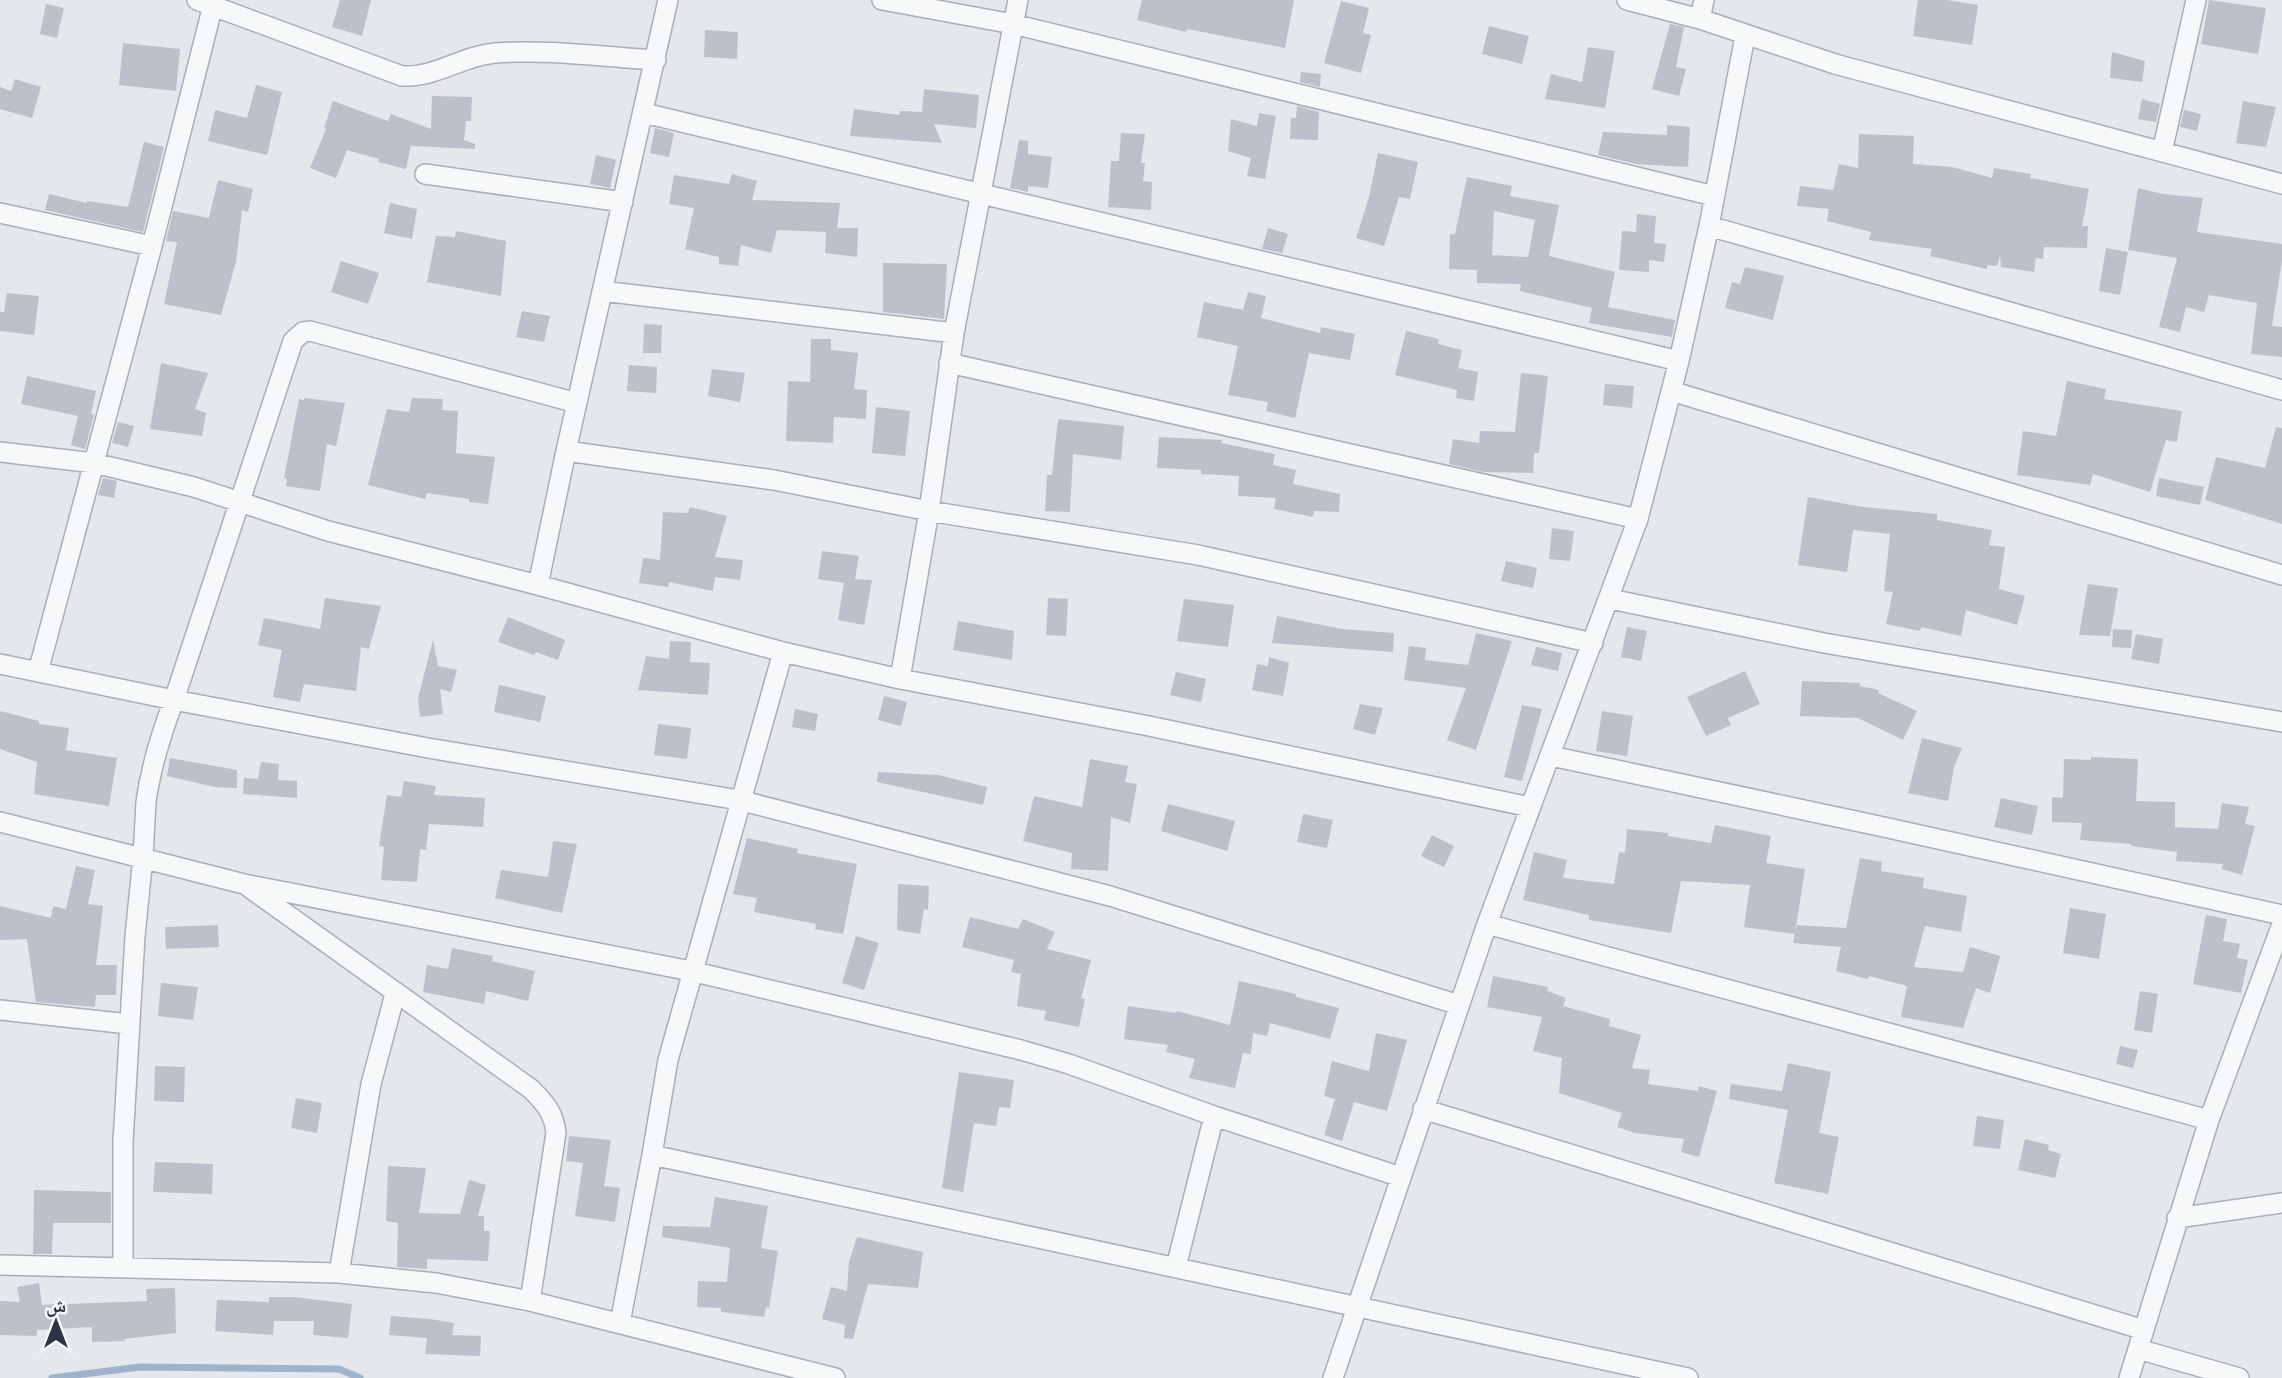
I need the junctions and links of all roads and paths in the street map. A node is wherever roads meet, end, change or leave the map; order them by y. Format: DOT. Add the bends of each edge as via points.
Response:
graph roads {
  1 [pos="668,0"];
  2 [pos="882,0"];
  3 [pos="1018,0"];
  4 [pos="1628,0"];
  5 [pos="1704,0"];
  6 [pos="2196,0"];
  7 [pos="205,3"];
  8 [pos="1700,19"];
  9 [pos="1013,24"];
  10 [pos="1745,36"];
  11 [pos="656,60"];
  12 [pos="644,113"];
  13 [pos="2162,152"];
  14 [pos="425,174"];
  15 [pos="2282,184"];
  16 [pos="980,192"];
  17 [pos="1714,197"];
  18 [pos="622,202"];
  19 [pos="0,213"];
  20 [pos="1709,226"];
  21 [pos="152,246"];
  22 [pos="602,291"];
  23 [pos="954,333"];
  24 [pos="1679,362"];
  25 [pos="949,363"];
  26 [pos="2282,390"];
  27 [pos="1671,391"];
  28 [pos="578,403"];
  29 [pos="566,451"];
  30 [pos="0,453"];
  31 [pos="94,463"];
  32 [pos="240,502"];
  33 [pos="929,511"];
  34 [pos="1638,519"];
  35 [pos="2282,575"];
  36 [pos="538,585"];
  37 [pos="1609,599"];
  38 [pos="1593,643"];
  39 [pos="783,652"];
  40 [pos="0,664"];
  41 [pos="38,672"];
  42 [pos="900,679"];
  43 [pos="174,700"];
  44 [pos="2282,722"];
  45 [pos="1550,756"];
  46 [pos="739,800"];
  47 [pos="1530,807"];
  48 [pos="0,822"];
  49 [pos="143,857"];
  50 [pos="244,884"];
  51 [pos="2282,915"];
  52 [pos="1487,924"];
  53 [pos="2282,924"];
  54 [pos="691,971"];
  55 [pos="395,994"];
  56 [pos="1459,1005"];
  57 [pos="0,1010"];
  58 [pos="130,1024"];
  59 [pos="1423,1109"];
  60 [pos="1214,1116"];
  61 [pos="2208,1120"];
  62 [pos="652,1155"];
  63 [pos="1401,1177"];
  64 [pos="2282,1203"];
  65 [pos="2177,1218"];
  66 [pos="0,1265"];
  67 [pos="123,1266"];
  68 [pos="1176,1267"];
  69 [pos="339,1273"];
  70 [pos="530,1301"];
  71 [pos="1358,1306"];
  72 [pos="620,1323"];
  73 [pos="2141,1339"];
  74 [pos="835,1378"];
  75 [pos="1333,1378"];
  76 [pos="1688,1378"];
  77 [pos="2129,1378"];
  78 [pos="2238,1378"];
  1 -- 11 [label="street"];
  2 -- 9 [label="street"];
  3 -- 9 [label="street"];
  4 -- 8 [label="street"];
  5 -- 8 [label="street"];
  6 -- 13 [label="street"];
  7 -- 11 [label="street" via="402,76 418,77 473,57 511,52"];
  7 -- 21 [label="street"];
  8 -- 10 [label="street"];
  9 -- 16 [label="street"];
  9 -- 17 [label="street"];
  10 -- 13 [label="street"];
  10 -- 17 [label="street"];
  11 -- 12 [label="street"];
  12 -- 16 [label="street"];
  12 -- 18 [label="street"];
  13 -- 15 [label="street"];
  14 -- 18 [label="street"];
  16 -- 23 [label="street"];
  16 -- 24 [label="street"];
  17 -- 20 [label="street"];
  18 -- 22 [label="street"];
  19 -- 21 [label="street"];
  20 -- 24 [label="street"];
  20 -- 26 [label="street"];
  21 -- 31 [label="street"];
  22 -- 23 [label="street"];
  22 -- 28 [label="street"];
  23 -- 25 [label="street"];
  24 -- 27 [label="street"];
  25 -- 33 [label="street"];
  25 -- 34 [label="street"];
  27 -- 34 [label="street"];
  27 -- 35 [label="street"];
  28 -- 29 [label="street"];
  28 -- 32 [label="street" via="303,332 289,351"];
  29 -- 33 [label="street" via="774,480"];
  29 -- 36 [label="street"];
  30 -- 31 [label="street"];
  31 -- 32 [label="street"];
  31 -- 41 [label="street"];
  32 -- 36 [label="street" via="328,531"];
  32 -- 43 [label="street"];
  33 -- 38 [label="street" via="1245,564"];
  33 -- 42 [label="street"];
  34 -- 37 [label="street"];
  36 -- 39 [label="street"];
  37 -- 38 [label="street"];
  37 -- 44 [label="street" via="1824,643"];
  38 -- 45 [label="street"];
  39 -- 42 [label="street"];
  39 -- 46 [label="street"];
  40 -- 41 [label="street"];
  41 -- 43 [label="street"];
  42 -- 47 [label="street" via="1149,726"];
  43 -- 46 [label="street"];
  43 -- 49 [label="street" via="150,776"];
  45 -- 47 [label="street"];
  45 -- 51 [label="street"];
  46 -- 54 [label="street"];
  46 -- 56 [label="street" via="1110,897"];
  47 -- 52 [label="street"];
  48 -- 49 [label="street"];
  49 -- 50 [label="street"];
  49 -- 58 [label="street"];
  50 -- 54 [label="street"];
  50 -- 55 [label="street"];
  52 -- 56 [label="street"];
  52 -- 61 [label="street"];
  53 -- 61 [label="street"];
  54 -- 60 [label="street" via="1021,1050"];
  54 -- 62 [label="street" via="668,1060"];
  55 -- 69 [label="street" via="371,1084"];
  55 -- 70 [label="street" via="531,1089 554,1117 556,1133"];
  56 -- 59 [label="street"];
  57 -- 58 [label="street"];
  58 -- 67 [label="street" via="123,1142"];
  59 -- 63 [label="street"];
  59 -- 73 [label="street"];
  60 -- 63 [label="street"];
  60 -- 68 [label="street"];
  61 -- 65 [label="street"];
  62 -- 68 [label="street"];
  62 -- 72 [label="street"];
  63 -- 71 [label="street"];
  64 -- 65 [label="street"];
  65 -- 73 [label="street"];
  66 -- 67 [label="street"];
  67 -- 69 [label="street"];
  68 -- 71 [label="street"];
  69 -- 70 [label="street" via="436,1283"];
  70 -- 72 [label="street"];
  71 -- 75 [label="street"];
  71 -- 76 [label="street"];
  72 -- 74 [label="street"];
  73 -- 77 [label="street"];
  73 -- 78 [label="street"];
}
